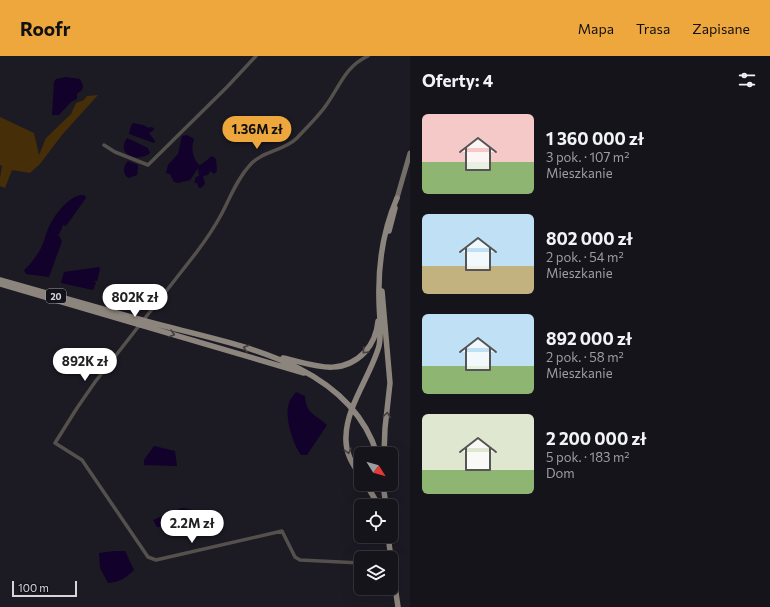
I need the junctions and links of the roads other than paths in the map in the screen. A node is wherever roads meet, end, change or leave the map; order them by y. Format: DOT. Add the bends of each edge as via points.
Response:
graph roads {
  1 [pos="256,56"];
  2 [pos="368,56"];
  3 [pos="104,145"];
  4 [pos="410,152"];
  5 [pos="397,198"];
  6 [pos="0,280"];
  7 [pos="0,284"];
  8 [pos="380,316"];
  9 [pos="261,353"];
  10 [pos="313,377"];
  11 [pos="374,447"];
  12 [pos="384,447"];
  13 [pos="354,465"];
  14 [pos="354,563"];
  15 [pos="396,595"];
  16 [pos="398,607"];
  1 -- 3 [label="street" via="148,165"];
  2 -- 14 [label="street" via="347,71 328,103 296,139 250,164 196,253 84,396 56,443 82,460 148,557 156,560 282,530 295,557 300,560"];
  4 -- 5 [label="main road"];
  5 -- 8 [label="main road" via="388,219 381,256 378,299"];
  12 -- 5 [label="main road, one-way" via="390,383 382,305 383,274 387,240"];
  9 -- 6 [label="main road, 20, one-way"];
  7 -- 10 [label="main road, 20, one-way"];
  8 -- 9 [label="main road, one-way" via="374,339 367,350 343,366 316,366"];
  8 -- 13 [label="main road, one-way" via="379,345 348,423 346,446"];
  9 -- 10 [label="main road, 20" via="294,365"];
  10 -- 11 [label="main road, 20" via="346,401 357,415"];
  15 -- 16 [label="main road"];
}
